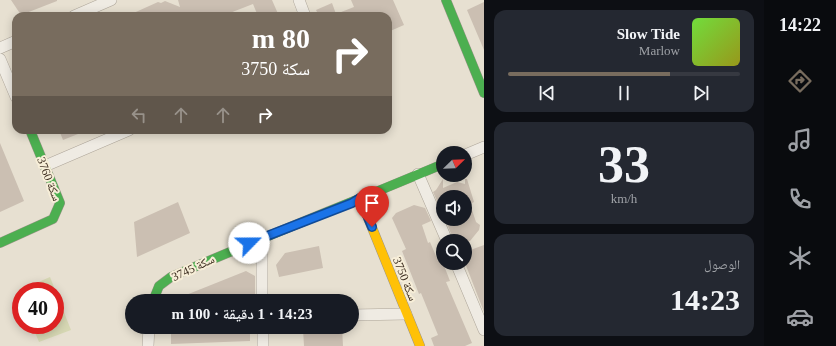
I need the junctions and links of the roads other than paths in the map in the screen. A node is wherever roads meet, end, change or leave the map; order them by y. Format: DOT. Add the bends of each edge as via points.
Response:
graph roads {
  1 [pos="112,0"];
  2 [pos="299,0"];
  3 [pos="446,0"];
  4 [pos="84,12"];
  5 [pos="304,12"];
  6 [pos="12,43"];
  7 [pos="0,48"];
  8 [pos="0,59"];
  9 [pos="12,88"];
  10 [pos="484,93"];
  11 [pos="32,134"];
  12 [pos="120,134"];
  13 [pos="484,148"];
  14 [pos="472,152"];
  15 [pos="45,166"];
  16 [pos="436,167"];
  17 [pos="418,174"];
  18 [pos="360,198"];
  19 [pos="443,234"];
  20 [pos="262,238"];
  21 [pos="0,243"];
  22 [pos="459,270"];
  23 [pos="156,294"];
  24 [pos="262,294"];
  25 [pos="406,314"];
  26 [pos="359,315"];
  27 [pos="484,330"];
  28 [pos="149,334"];
  29 [pos="263,334"];
  30 [pos="148,346"];
  31 [pos="263,346"];
  32 [pos="420,346"];
  1 -- 4 [label="street"];
  2 -- 5 [label="street"];
  3 -- 10 [label="street"];
  6 -- 7 [label="street"];
  8 -- 9 [label="street"];
  11 -- 15 [label="street, سكة 3760"];
  12 -- 15 [label="street"];
  13 -- 14 [label="street"];
  15 -- 21 [label="street, سكة 3760" via="60,203 53,219"];
  16 -- 17 [label="street, سكة 3745"];
  17 -- 18 [label="street, سكة 3745"];
  17 -- 19 [label="street"];
  18 -- 20 [label="street, سكة 3745"];
  18 -- 25 [label="street, سكة 3750"];
  20 -- 23 [label="street, سكة 3745" via="171,276 160,286"];
  20 -- 24 [label="street"];
  22 -- 27 [label="street"];
  25 -- 26 [label="street"];
  25 -- 32 [label="street, سكة 3750"];
  28 -- 30 [label="street"];
  29 -- 31 [label="street"];
}
